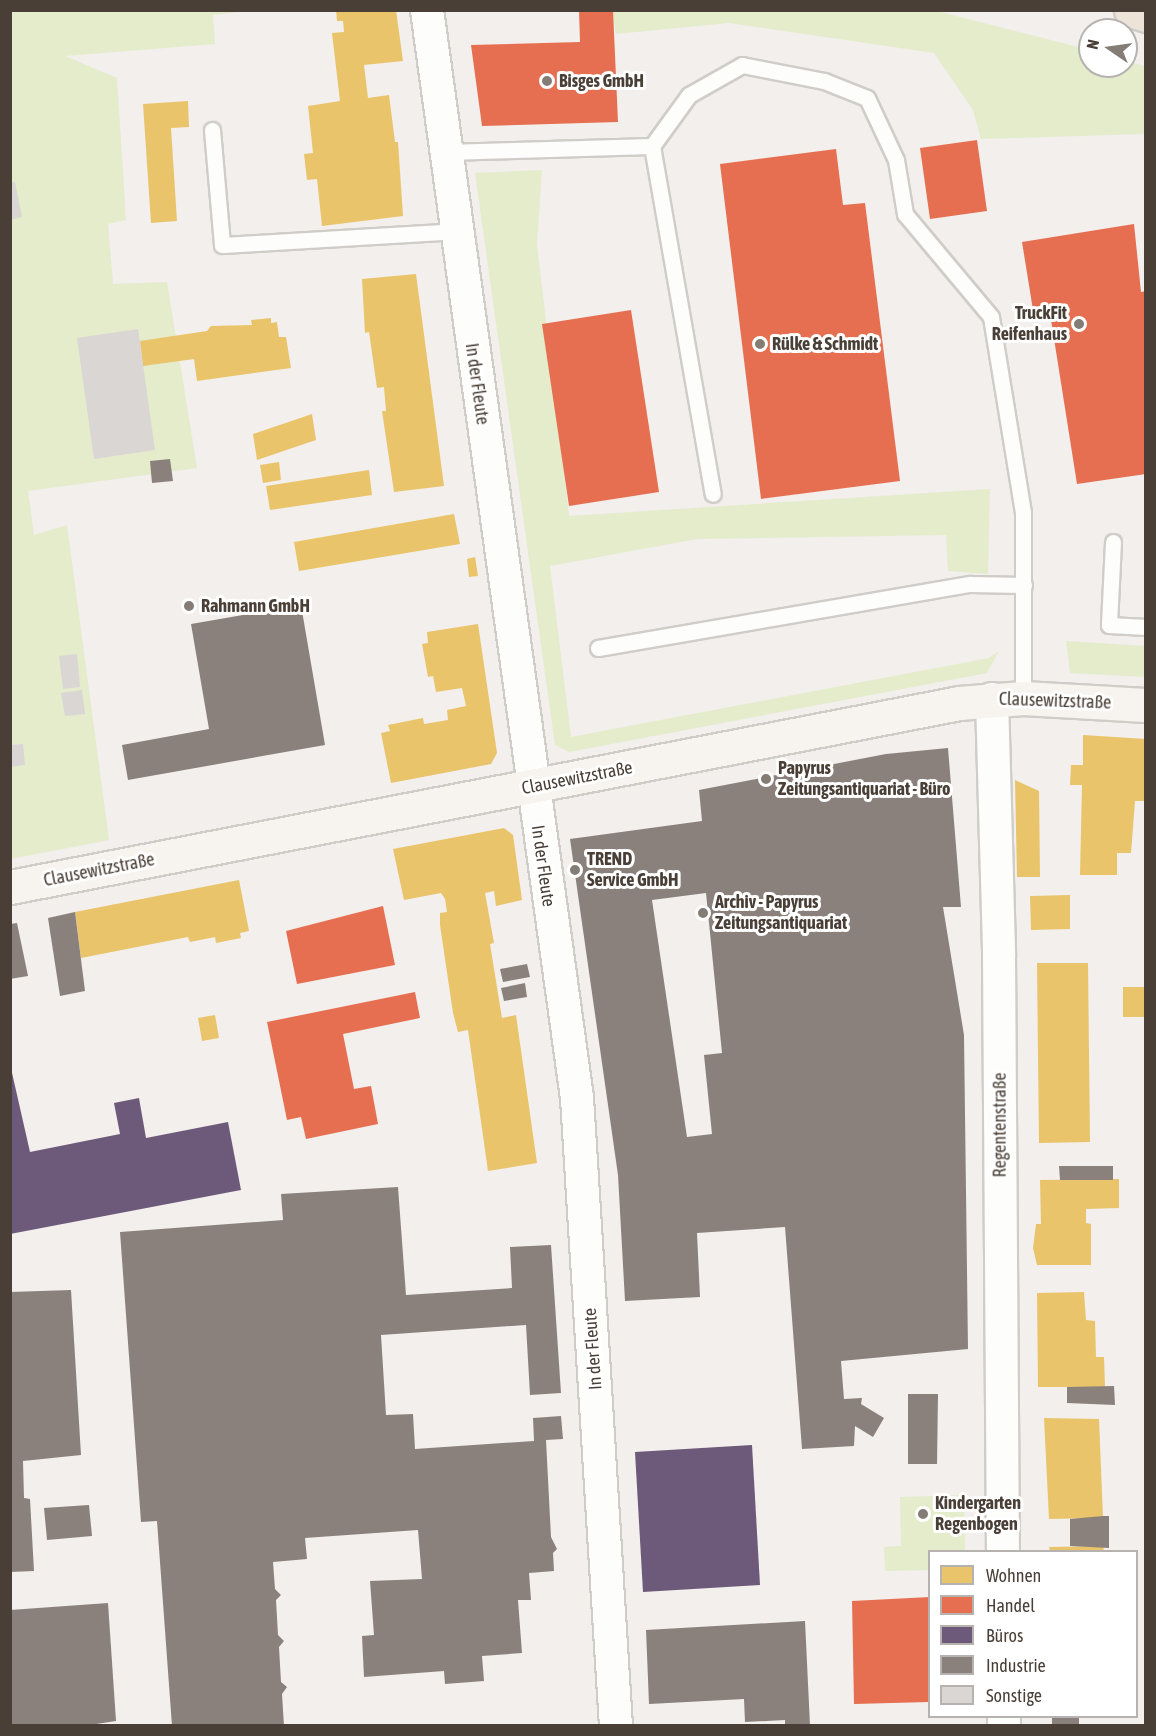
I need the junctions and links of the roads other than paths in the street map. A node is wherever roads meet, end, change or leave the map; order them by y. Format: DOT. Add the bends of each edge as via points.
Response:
graph roads {
  1 [pos="427,10"];
  2 [pos="1131,10"];
  3 [pos="1146,15"];
  4 [pos="212,130"];
  5 [pos="652,146"];
  6 [pos="445,152"];
  7 [pos="456,231"];
  8 [pos="713,494"];
  9 [pos="1113,542"];
  10 [pos="1024,585"];
  11 [pos="1146,627"];
  12 [pos="598,648"];
  13 [pos="1007,699"];
  14 [pos="1146,705"];
  15 [pos="532,786"];
  16 [pos="10,887"];
  17 [pos="1003,1550"];
  18 [pos="616,1725"];
  1 -- 6 [label="street, In der Fleute"];
  2 -- 3 [label="highway"];
  4 -- 7 [label="lane" via="222,245"];
  5 -- 6 [label="lane"];
  5 -- 8 [label="lane"];
  5 -- 10 [label="lane" via="689,95 742,65 824,81 867,98 896,160 905,214 991,317 1023,512"];
  6 -- 7 [label="street, In der Fleute"];
  7 -- 15 [label="street, In der Fleute"];
  9 -- 11 [label="lane" via="1109,625"];
  10 -- 12 [label="lane" via="970,584"];
  10 -- 13 [label="lane"];
  13 -- 14 [label="street, Clausewitzstraße"];
  13 -- 15 [label="street, Clausewitzstraße"];
  13 -- 17 [label="street, Regentenstraße" via="999,956"];
  15 -- 16 [label="street, Clausewitzstraße"];
  15 -- 18 [label="street, In der Fleute" via="577,1098"];
}
